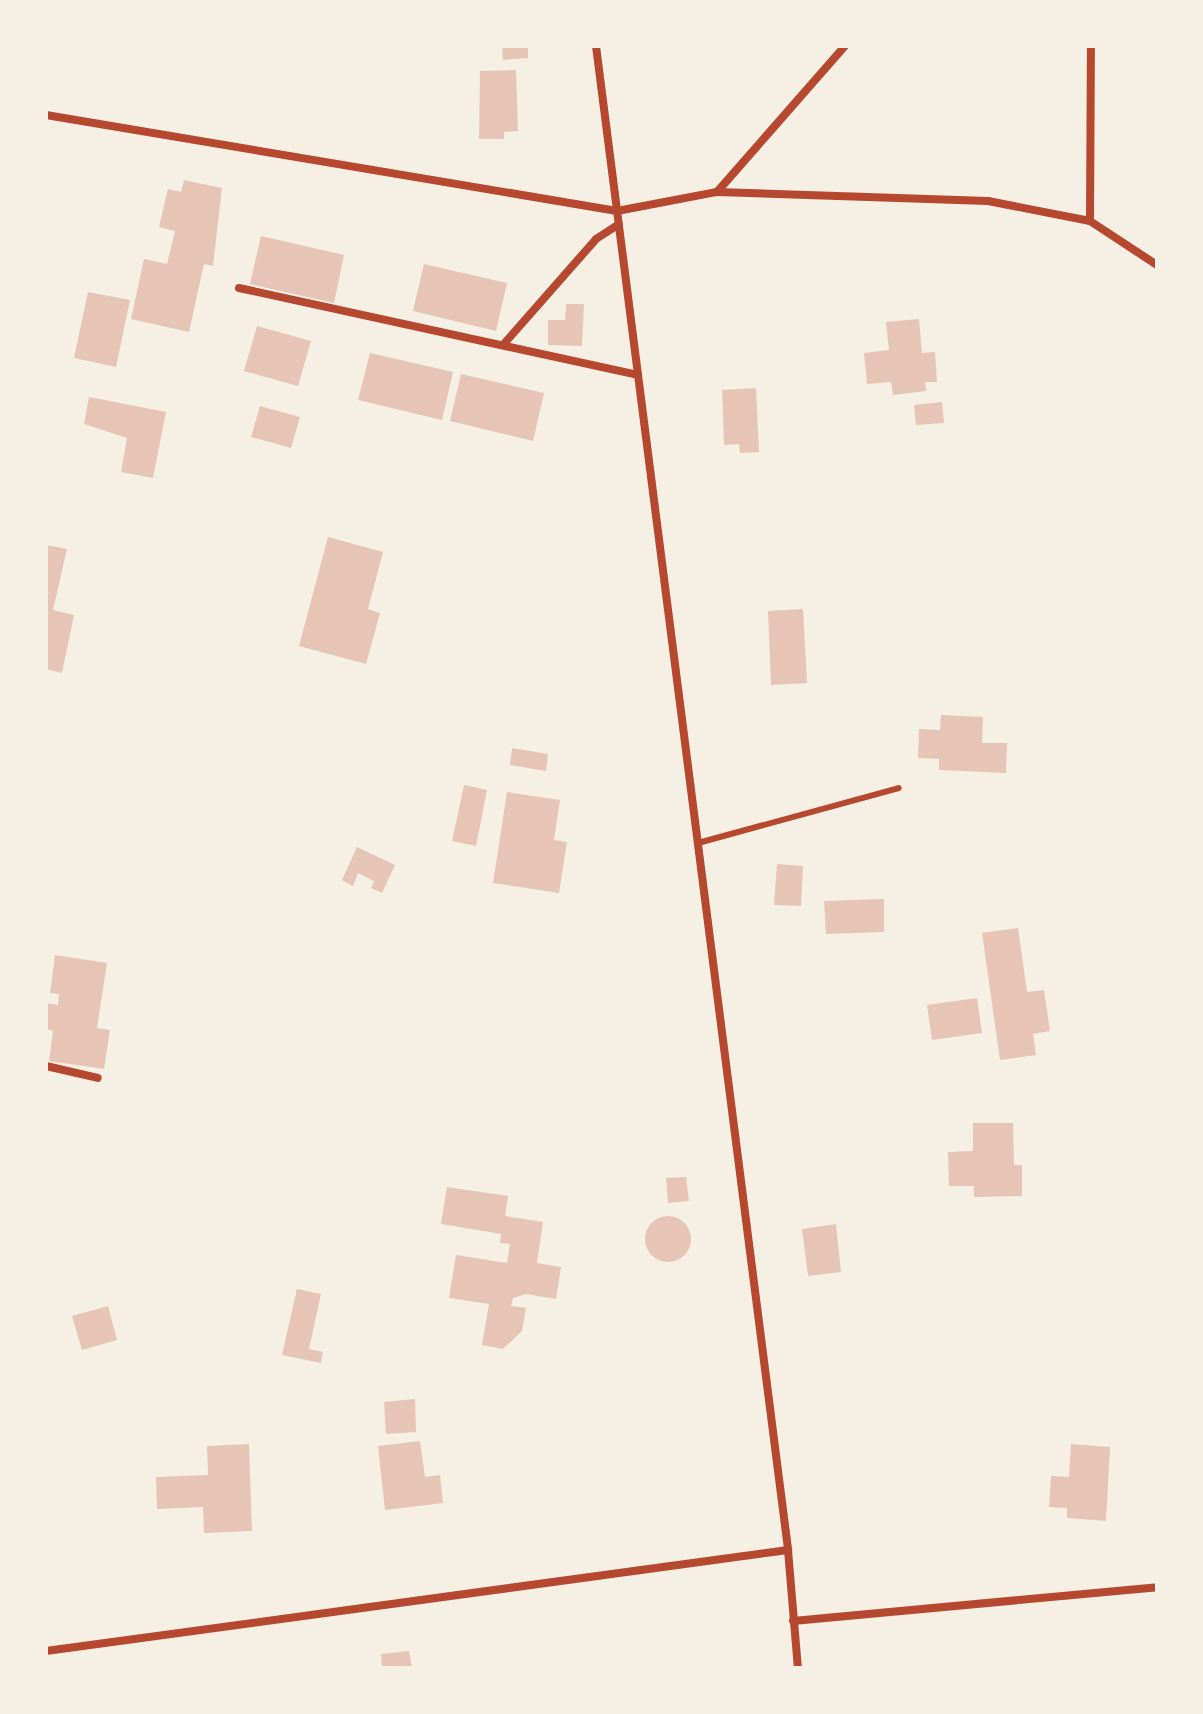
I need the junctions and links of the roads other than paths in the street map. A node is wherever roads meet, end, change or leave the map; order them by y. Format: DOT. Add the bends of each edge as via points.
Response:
graph roads {
  1 [pos="596,46"];
  2 [pos="845,46"];
  3 [pos="1091,46"];
  4 [pos="46,115"];
  5 [pos="717,192"];
  6 [pos="617,211"];
  7 [pos="1090,221"];
  8 [pos="619,224"];
  9 [pos="1157,265"];
  10 [pos="239,288"];
  11 [pos="503,345"];
  12 [pos="638,375"];
  13 [pos="899,788"];
  14 [pos="698,843"];
  15 [pos="46,1066"];
  16 [pos="98,1078"];
  17 [pos="788,1550"];
  18 [pos="1157,1587"];
  19 [pos="793,1621"];
  20 [pos="46,1651"];
  21 [pos="798,1668"];
  1 -- 6 [label="street"];
  2 -- 5 [label="street"];
  3 -- 7 [label="street"];
  4 -- 6 [label="street"];
  5 -- 6 [label="street"];
  5 -- 7 [label="street" via="988,201"];
  6 -- 8 [label="street"];
  7 -- 9 [label="street"];
  8 -- 11 [label="street" via="596,239"];
  8 -- 12 [label="street"];
  10 -- 11 [label="street"];
  11 -- 12 [label="street"];
  12 -- 14 [label="street"];
  13 -- 14 [label="lane"];
  14 -- 17 [label="street"];
  15 -- 16 [label="street"];
  17 -- 19 [label="street"];
  17 -- 20 [label="street"];
  18 -- 19 [label="street"];
  19 -- 21 [label="street"];
}
